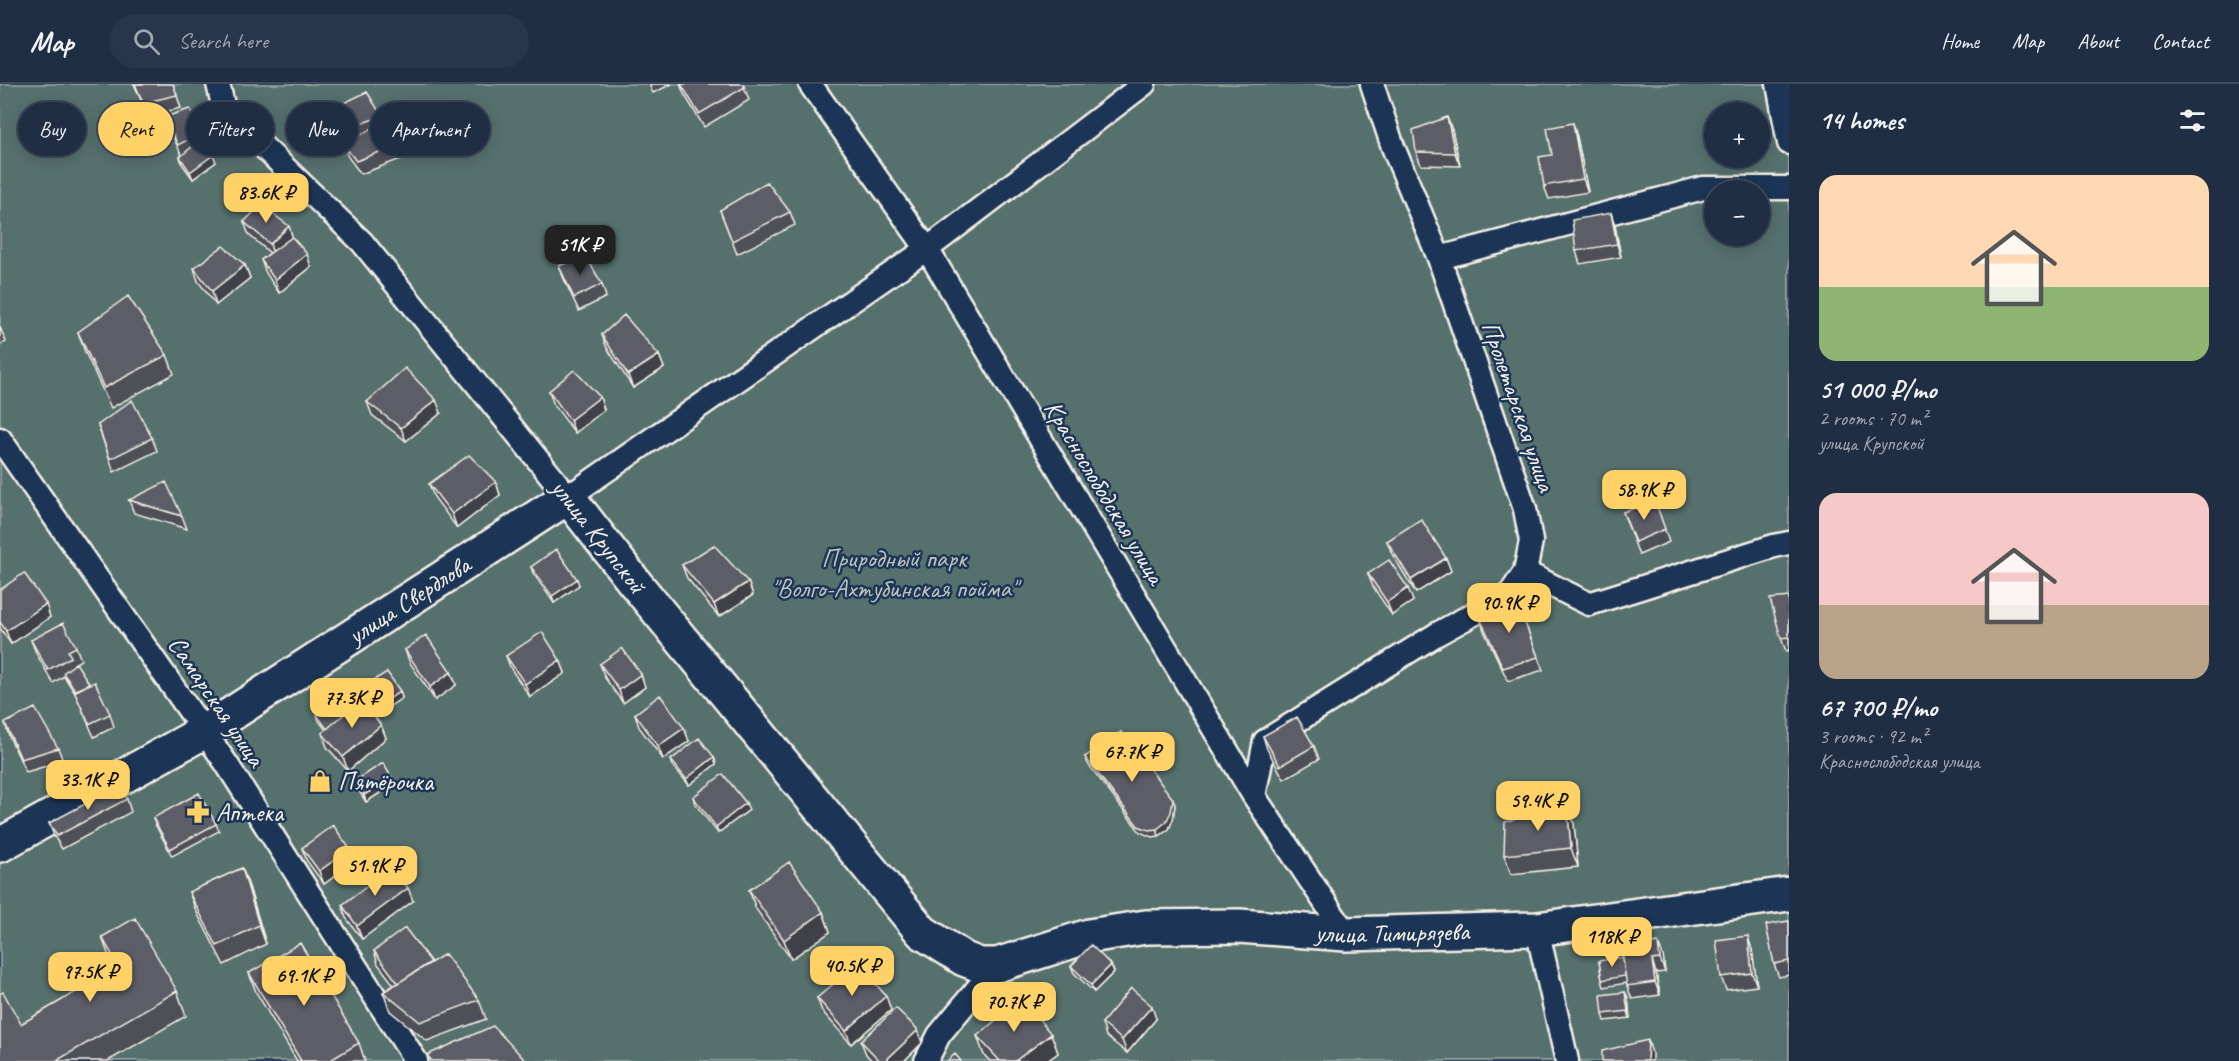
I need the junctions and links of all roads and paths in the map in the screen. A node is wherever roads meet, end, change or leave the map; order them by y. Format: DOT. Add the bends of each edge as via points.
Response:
graph roads {
  1 [pos="218,84"];
  2 [pos="810,84"];
  3 [pos="1144,84"];
  4 [pos="1372,84"];
  5 [pos="1778,84"];
  6 [pos="1789,143"];
  7 [pos="1789,188"];
  8 [pos="927,249"];
  9 [pos="1439,258"];
  10 [pos="0,439"];
  11 [pos="568,497"];
  12 [pos="1789,543"];
  13 [pos="1525,572"];
  14 [pos="204,731"];
  15 [pos="1254,796"];
  16 [pos="0,844"];
  17 [pos="1789,894"];
  18 [pos="1537,929"];
  19 [pos="1346,934"];
  20 [pos="997,965"];
  21 [pos="416,1061"];
  22 [pos="926,1061"];
  23 [pos="1567,1061"];
  1 -- 11 [label="street, улица Крупской" via="224,109 362,242"];
  2 -- 8 [label="street, Краснослободская улица"];
  3 -- 8 [label="street"];
  4 -- 9 [label="street, Пролетарская улица" via="1393,147"];
  5 -- 6 [label="street"];
  7 -- 9 [label="street" via="1703,188"];
  8 -- 11 [label="street"];
  8 -- 15 [label="street, Краснослободская улица"];
  9 -- 13 [label="street, Пролетарская улица" via="1525,509 1531,541"];
  10 -- 14 [label="street, Самарская улица"];
  11 -- 14 [label="street, улица Свердлова"];
  11 -- 20 [label="street, улица Крупской" via="922,932 964,959 980,965"];
  12 -- 13 [label="street" via="1589,604"];
  13 -- 15 [label="street, Пролетарская улица" via="1510,594 1437,634 1264,741"];
  14 -- 16 [label="street, улица Свердлова"];
  14 -- 21 [label="street, Самарская улица"];
  15 -- 19 [label="street, Краснослободская улица"];
  17 -- 18 [label="street, улица Тимирязева"];
  18 -- 19 [label="street, улица Тимирязева"];
  18 -- 23 [label="street"];
  19 -- 20 [label="street, улица Тимирязева" via="1239,926 1146,927 1089,936"];
  20 -- 22 [label="street" via="939,1035"];
}
